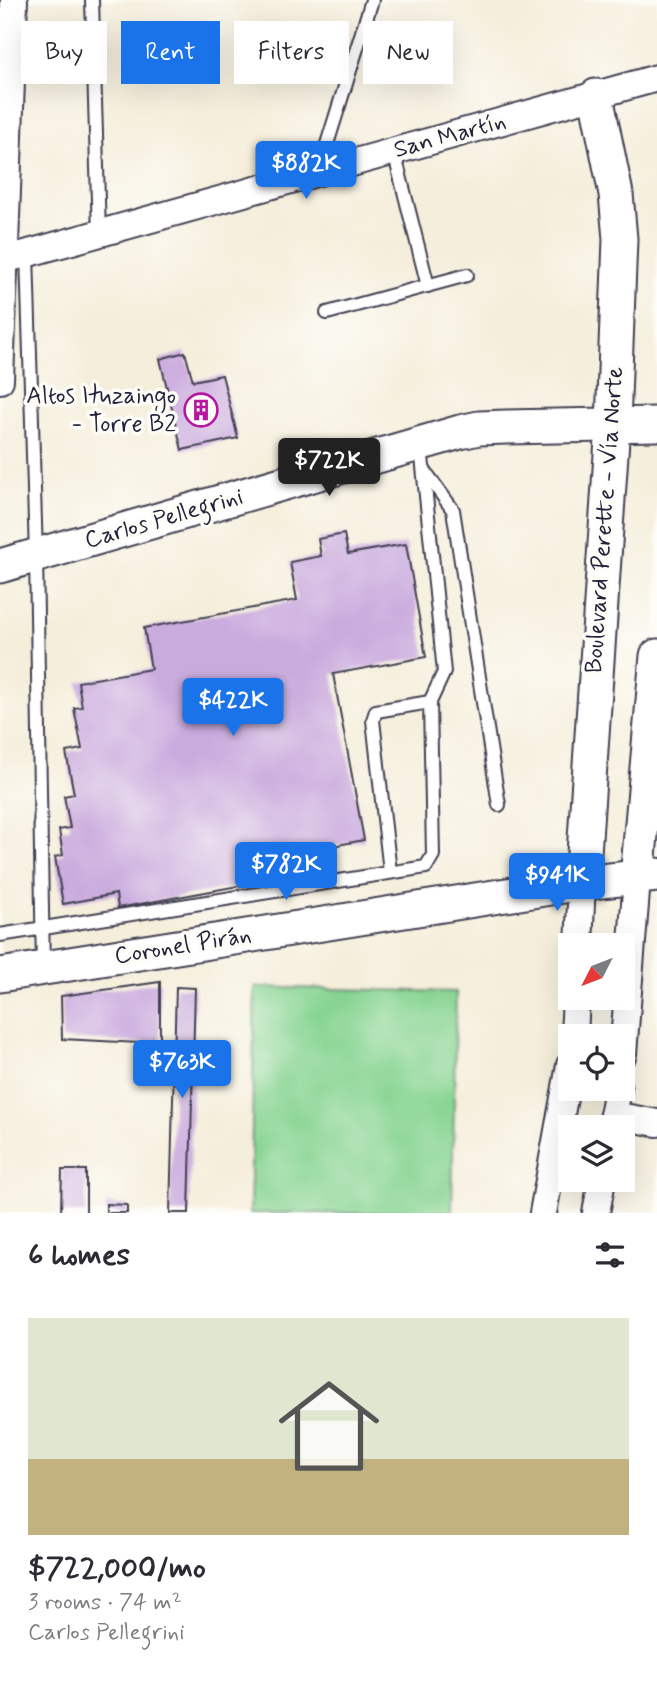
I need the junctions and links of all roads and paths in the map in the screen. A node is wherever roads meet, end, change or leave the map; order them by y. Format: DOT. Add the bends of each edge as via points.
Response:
graph roads {
  1 [pos="14,0"];
  2 [pos="92,0"];
  3 [pos="372,0"];
  4 [pos="657,78"];
  5 [pos="596,96"];
  6 [pos="394,152"];
  7 [pos="318,173"];
  8 [pos="99,234"];
  9 [pos="10,259"];
  10 [pos="467,275"];
  11 [pos="428,286"];
  12 [pos="327,313"];
  13 [pos="0,380"];
  14 [pos="657,424"];
  15 [pos="612,425"];
  16 [pos="422,457"];
  17 [pos="36,556"];
  18 [pos="0,566"];
  19 [pos="657,656"];
  20 [pos="430,702"];
  21 [pos="499,804"];
  22 [pos="390,872"];
  23 [pos="647,877"];
  24 [pos="582,883"];
  25 [pos="41,928"];
  26 [pos="580,933"];
  27 [pos="0,935"];
  28 [pos="43,968"];
  29 [pos="0,975"];
  30 [pos="627,1024"];
  31 [pos="563,1101"];
  32 [pos="635,1123"];
  33 [pos="657,1124"];
  34 [pos="600,1192"];
  35 [pos="543,1213"];
  36 [pos="596,1213"];
  1 -- 9 [label="street"];
  2 -- 8 [label="lane"];
  3 -- 7 [label="lane"];
  4 -- 5 [label="street, San Martín"];
  5 -- 6 [label="street, San Martín"];
  5 -- 15 [label="street, Boulevard Perette - Vía Norte" via="620,226"];
  6 -- 7 [label="street, San Martín"];
  6 -- 11 [label="lane"];
  7 -- 8 [label="street, San Martín"];
  8 -- 9 [label="street, San Martín"];
  9 -- 13 [label="street"];
  9 -- 17 [label="lane"];
  10 -- 11 [label="lane"];
  11 -- 12 [label="lane"];
  14 -- 15 [label="street, Carlos Pellegrini"];
  15 -- 16 [label="street, Carlos Pellegrini" via="479,428"];
  15 -- 24 [label="street, Boulevard Perette - Vía Norte"];
  16 -- 17 [label="street, Carlos Pellegrini"];
  16 -- 20 [label="lane" via="444,672"];
  16 -- 21 [label="lane" via="453,510"];
  17 -- 18 [label="street, Carlos Pellegrini"];
  17 -- 25 [label="lane"];
  19 -- 23 [label="street"];
  20 -- 22 [label="lane" via="433,855 426,867"];
  20 -- 22 [label="lane" via="376,711 373,720"];
  22 -- 25 [label="lane"];
  23 -- 24 [label="street, Coronel Pirán"];
  23 -- 30 [label="street"];
  24 -- 26 [label="street, Boulevard Perette - Vía Norte"];
  24 -- 28 [label="street, Coronel Pirán"];
  25 -- 27 [label="lane"];
  25 -- 28 [label="lane"];
  28 -- 29 [label="street, Coronel Pirán"];
  31 -- 35 [label="street"];
  32 -- 33 [label="street"];
  34 -- 36 [label="street"];
}
